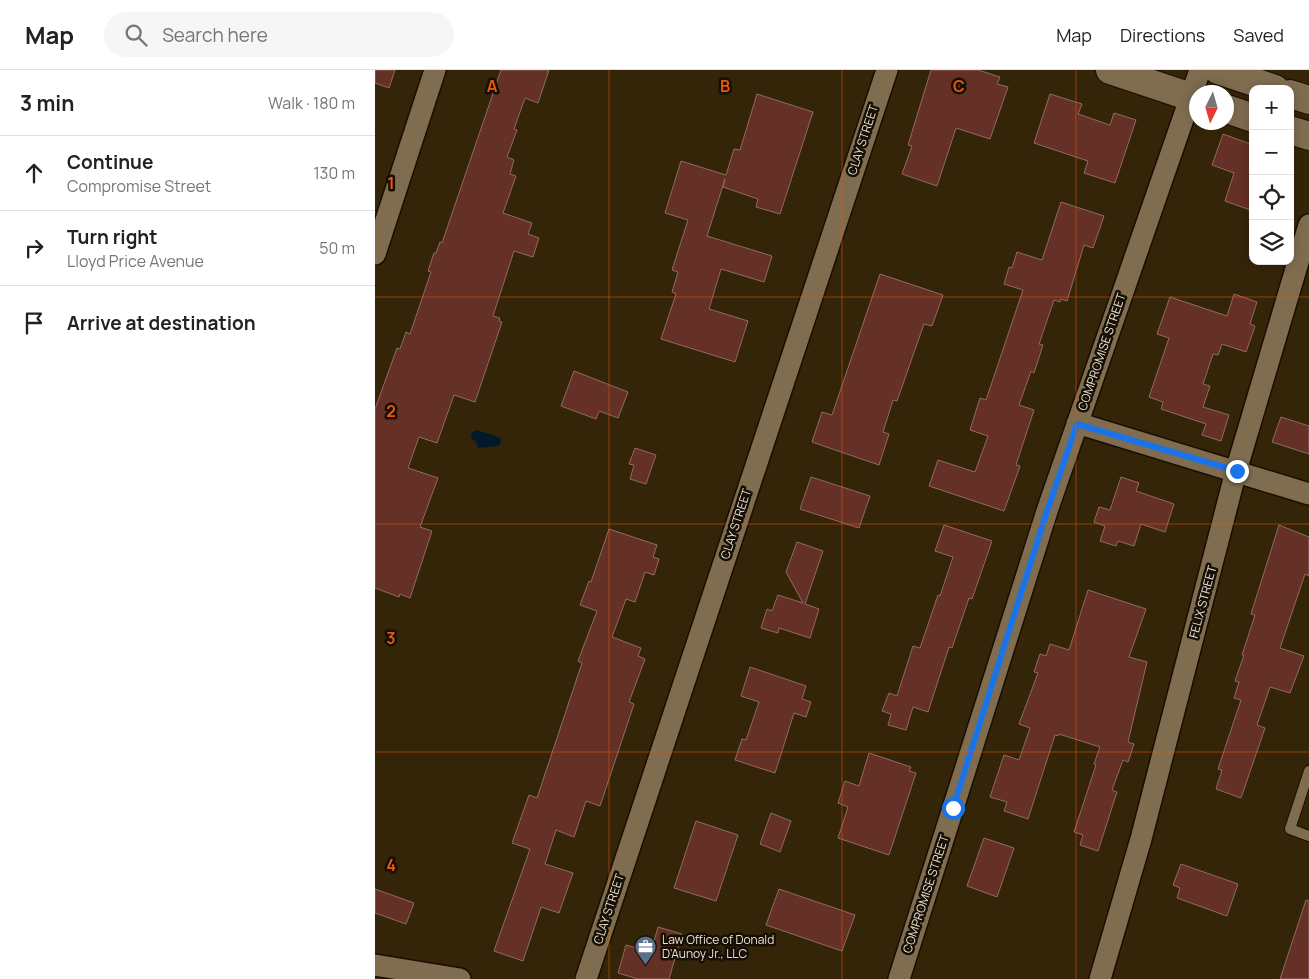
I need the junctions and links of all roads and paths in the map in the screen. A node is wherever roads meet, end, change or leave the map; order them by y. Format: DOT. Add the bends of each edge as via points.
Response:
graph roads {
  1 [pos="435,70"];
  2 [pos="887,70"];
  3 [pos="1110,70"];
  4 [pos="1200,70"];
  5 [pos="1218,70"];
  6 [pos="1196,85"];
  7 [pos="1263,85"];
  8 [pos="1294,95"];
  9 [pos="1189,97"];
  10 [pos="1309,100"];
  11 [pos="1189,109"];
  12 [pos="1234,111"];
  13 [pos="1249,117"];
  14 [pos="1294,131"];
  15 [pos="1309,136"];
  16 [pos="1309,225"];
  17 [pos="375,254"];
  18 [pos="1077,424"];
  19 [pos="1237,471"];
  20 [pos="1309,494"];
  21 [pos="1309,771"];
  22 [pos="1309,836"];
  23 [pos="375,965"];
  24 [pos="460,979"];
  25 [pos="586,979"];
  26 [pos="899,979"];
  27 [pos="1100,979"];
  1 -- 17 [label="street"];
  2 -- 25 [label="street, CLAY STREET"];
  3 -- 9 [label="main road"];
  4 -- 6 [label="street, COMPROMISE STREET"];
  5 -- 7 [label="main road"];
  8 -- 10 [label="main road"];
  11 -- 18 [label="street, COMPROMISE STREET"];
  12 -- 13 [label="main road"];
  14 -- 15 [label="main road"];
  16 -- 19 [label="street, FELIX STREET"];
  18 -- 19 [label="street"];
  18 -- 26 [label="street, COMPROMISE STREET"];
  19 -- 20 [label="street"];
  19 -- 27 [label="street, FELIX STREET" via="1141,839"];
  21 -- 22 [label="lane" via="1290,829"];
  23 -- 24 [label="street"];
}
